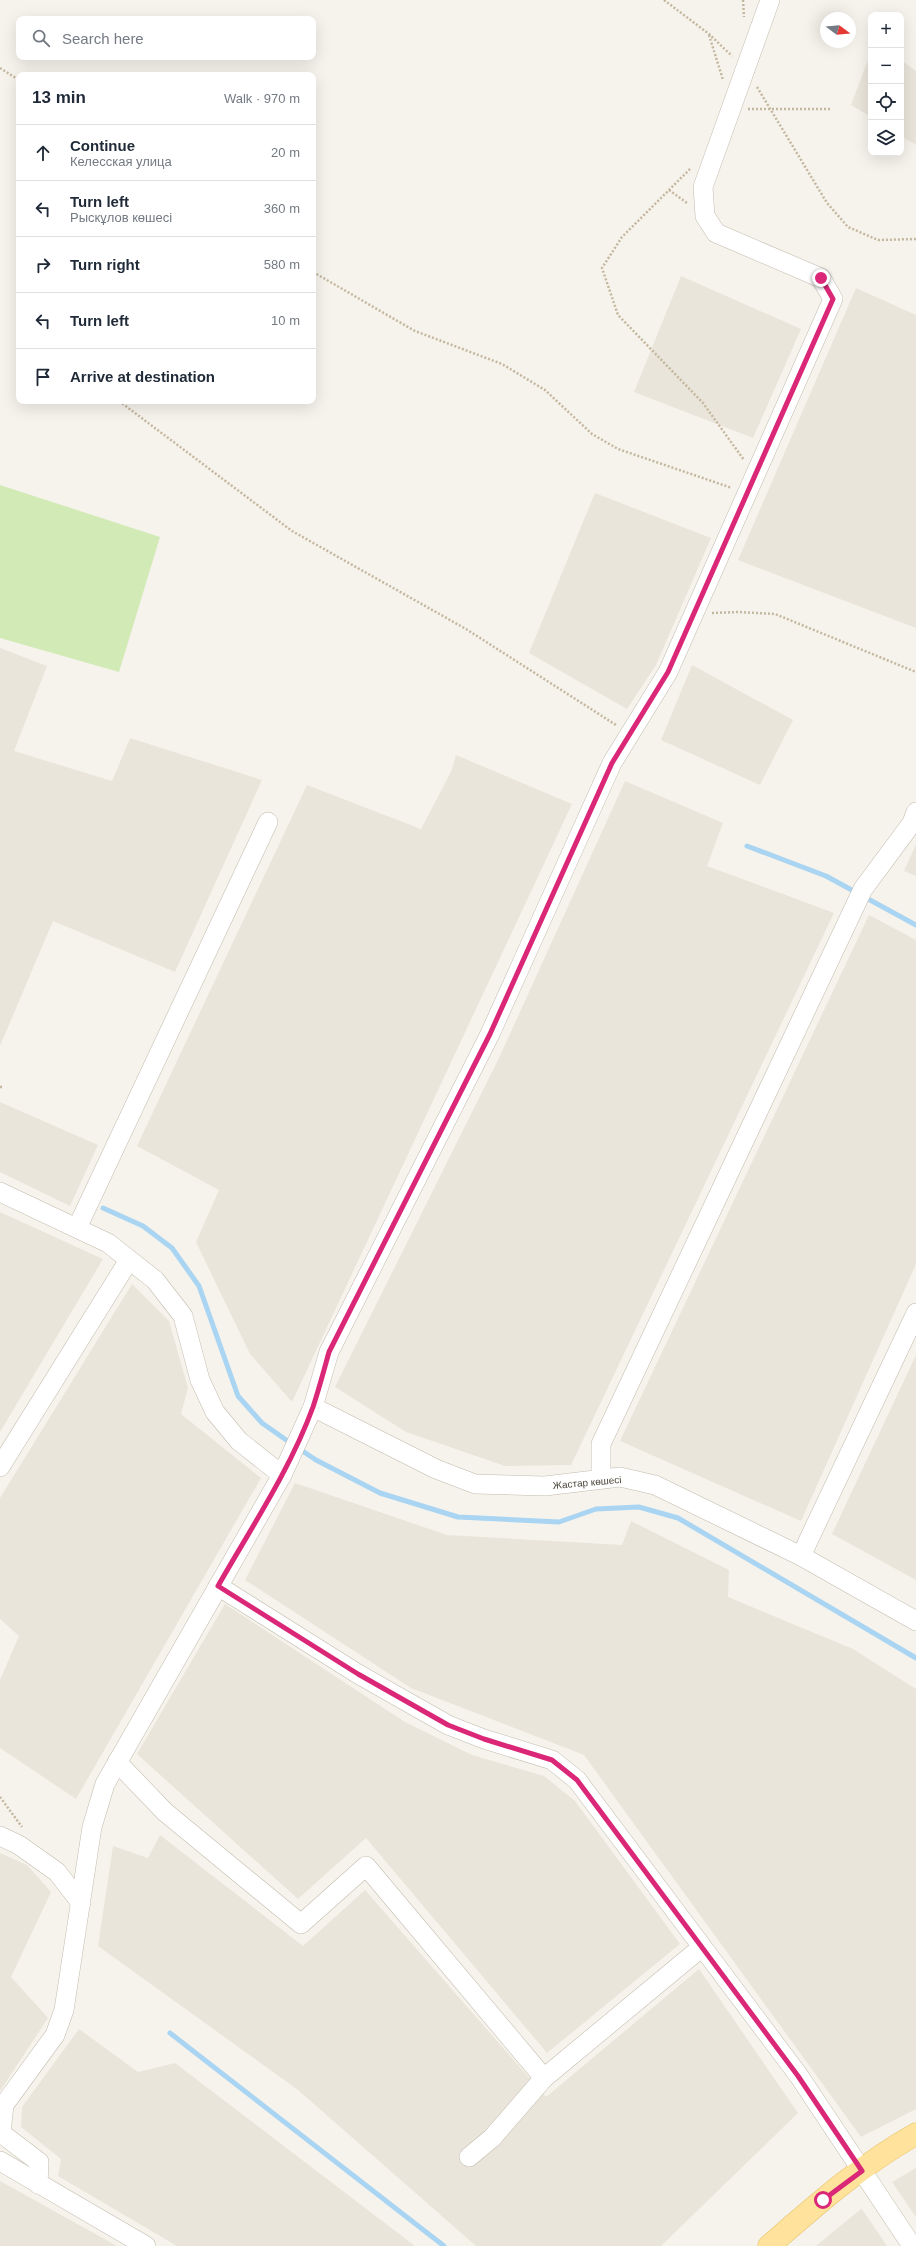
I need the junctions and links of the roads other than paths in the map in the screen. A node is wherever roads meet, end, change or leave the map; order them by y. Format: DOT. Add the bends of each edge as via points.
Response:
graph roads {
  1 [pos="770,0"];
  2 [pos="916,812"];
  3 [pos="268,822"];
  4 [pos="0,1192"];
  5 [pos="77,1228"];
  6 [pos="129,1260"];
  7 [pos="916,1313"];
  8 [pos="313,1407"];
  9 [pos="0,1467"];
  10 [pos="282,1475"];
  11 [pos="602,1479"];
  12 [pos="802,1556"];
  13 [pos="218,1586"];
  14 [pos="916,1621"];
  15 [pos="117,1762"];
  16 [pos="0,1836"];
  17 [pos="80,1903"];
  18 [pos="702,1947"];
  19 [pos="544,2078"];
  20 [pos="916,2134"];
  21 [pos="469,2157"];
  22 [pos="0,2161"];
  23 [pos="862,2171"];
  24 [pos="38,2184"];
  25 [pos="146,2246"];
  26 [pos="769,2246"];
  27 [pos="912,2246"];
  1 -- 8 [label="street" via="703,187 705,216 716,233 821,278 833,299 668,672 612,763 490,1034 329,1352"];
  2 -- 11 [label="street" via="912,823 862,889 601,1444"];
  3 -- 5 [label="street"];
  4 -- 5 [label="street"];
  5 -- 6 [label="street" via="108,1243"];
  6 -- 9 [label="street"];
  6 -- 10 [label="street" via="155,1280 183,1316 200,1380 215,1412 239,1441"];
  7 -- 12 [label="street"];
  8 -- 10 [label="street"];
  8 -- 11 [label="street, Жастар көшесі" via="436,1469 475,1484 545,1486"];
  10 -- 13 [label="street"];
  11 -- 12 [label="street, Жастар көшесі" via="620,1477 655,1485"];
  12 -- 14 [label="street, Жастар көшесі"];
  13 -- 15 [label="street"];
  13 -- 18 [label="street" via="358,1674 448,1725 552,1760 577,1780"];
  15 -- 17 [label="street" via="104,1784 92,1827"];
  15 -- 19 [label="street" via="165,1812 301,1924 366,1866"];
  16 -- 17 [label="street" via="19,1845 57,1872"];
  17 -- 24 [label="street" via="64,2010 55,2036 4,2106 1,2133 39,2162"];
  18 -- 19 [label="street"];
  18 -- 23 [label="street" via="798,2076"];
  19 -- 21 [label="street" via="492,2138"];
  20 -- 23 [label="main road" via="897,2144"];
  22 -- 24 [label="street"];
  23 -- 26 [label="main road"];
  23 -- 27 [label="street"];
  24 -- 25 [label="street"];
}
